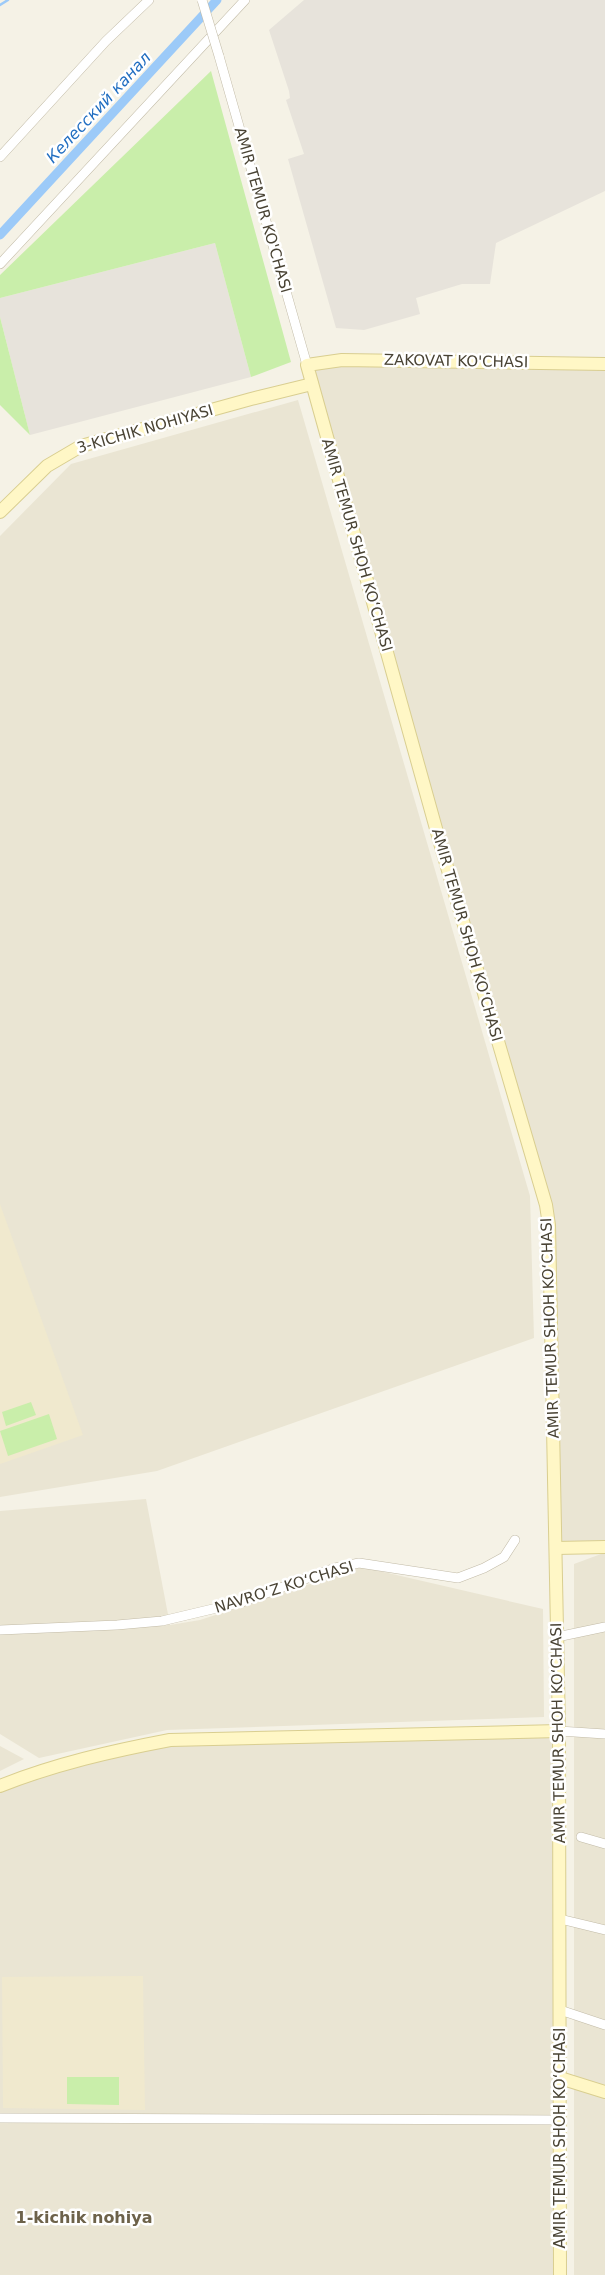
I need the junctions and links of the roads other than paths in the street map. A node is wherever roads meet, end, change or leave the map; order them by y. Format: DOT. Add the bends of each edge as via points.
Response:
graph roads {
  1 [pos="149,0"];
  2 [pos="202,0"];
  3 [pos="245,0"];
  4 [pos="0,157"];
  5 [pos="0,264"];
  6 [pos="605,364"];
  7 [pos="307,365"];
  8 [pos="312,384"];
  9 [pos="0,512"];
  10 [pos="515,1540"];
  11 [pos="605,1547"];
  12 [pos="556,1548"];
  13 [pos="605,1627"];
  14 [pos="0,1630"];
  15 [pos="557,1637"];
  16 [pos="559,1731"];
  17 [pos="605,1734"];
  18 [pos="0,1786"];
  19 [pos="581,1837"];
  20 [pos="605,1844"];
  21 [pos="560,1919"];
  22 [pos="605,1930"];
  23 [pos="560,2010"];
  24 [pos="605,2025"];
  25 [pos="560,2078"];
  26 [pos="605,2092"];
  27 [pos="0,2118"];
  28 [pos="560,2120"];
  29 [pos="560,2275"];
  1 -- 4 [label="street" via="106,41"];
  2 -- 7 [label="street, AMIR TEMUR KO'CHASI, bridge"];
  3 -- 5 [label="street"];
  6 -- 7 [label="main road, ZAKOVAT KO'CHASI" via="342,360"];
  7 -- 8 [label="main road, AMIR TEMUR SHOH KO‘CHASI"];
  8 -- 9 [label="main road, 3-KICHIK NOHIYASI" via="81,446 47,466"];
  8 -- 12 [label="main road, AMIR TEMUR SHOH KO‘CHASI" via="440,844 546,1205 551,1248"];
  10 -- 14 [label="street, NAVRO‘Z KO‘CHASI" via="504,1557 458,1578 359,1563 335,1568 242,1602 162,1621"];
  11 -- 12 [label="main road"];
  12 -- 15 [label="main road, AMIR TEMUR SHOH KO‘CHASI"];
  13 -- 15 [label="street"];
  15 -- 16 [label="main road, AMIR TEMUR SHOH KO‘CHASI"];
  16 -- 17 [label="street"];
  16 -- 18 [label="main road" via="170,1740 53,1767"];
  16 -- 21 [label="main road, AMIR TEMUR SHOH KO‘CHASI"];
  19 -- 20 [label="street"];
  21 -- 22 [label="street"];
  21 -- 23 [label="main road, AMIR TEMUR SHOH KO‘CHASI"];
  23 -- 24 [label="street"];
  23 -- 25 [label="main road, AMIR TEMUR SHOH KO‘CHASI"];
  25 -- 26 [label="main road"];
  25 -- 28 [label="main road, AMIR TEMUR SHOH KO‘CHASI"];
  27 -- 28 [label="street"];
  28 -- 29 [label="main road, AMIR TEMUR SHOH KO‘CHASI"];
}
